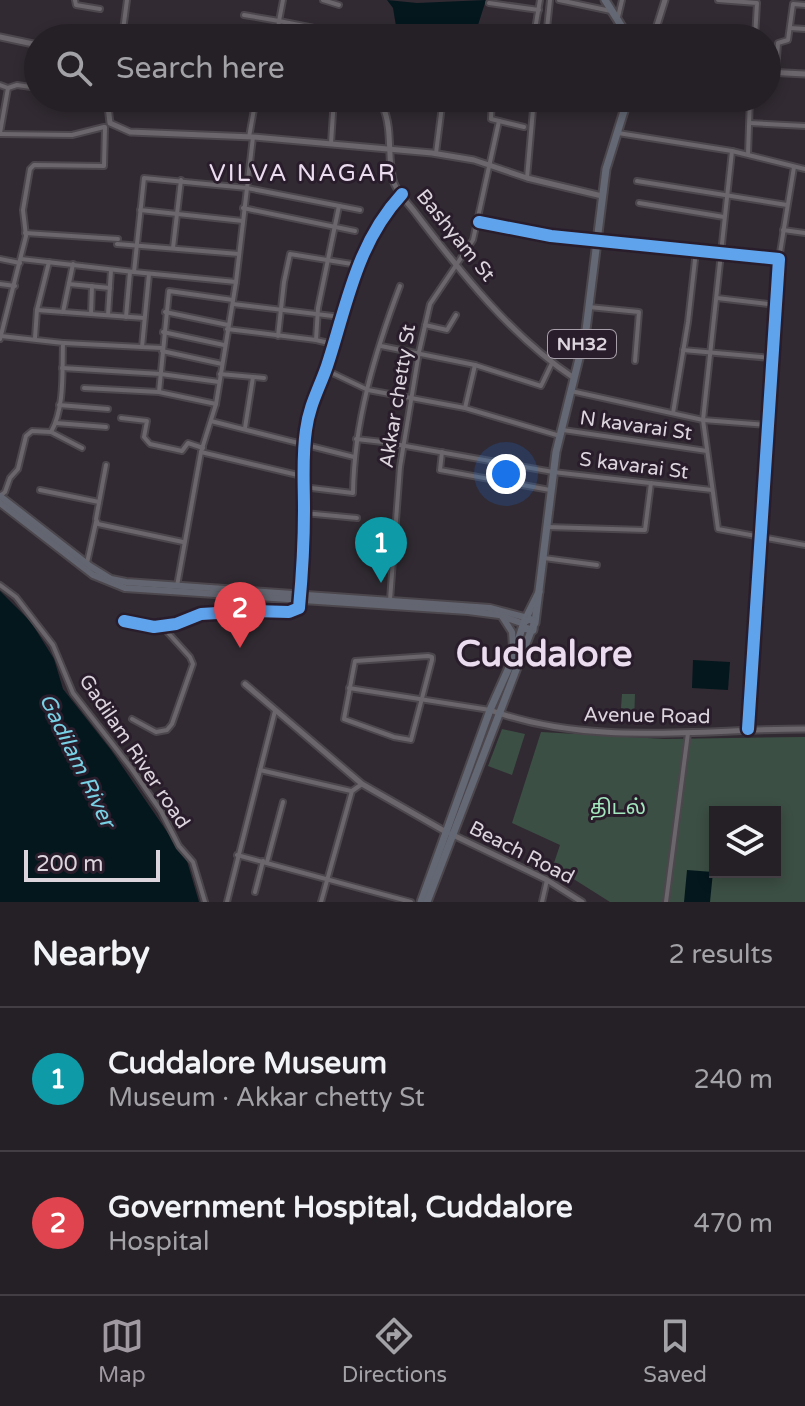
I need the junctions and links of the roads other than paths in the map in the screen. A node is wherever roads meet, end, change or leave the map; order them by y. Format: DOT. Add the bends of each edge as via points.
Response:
graph roads {
  1 [pos="75,0"];
  2 [pos="127,0"];
  3 [pos="283,0"];
  4 [pos="323,0"];
  5 [pos="540,0"];
  6 [pos="550,0"];
  7 [pos="559,0"];
  8 [pos="605,0"];
  9 [pos="622,0"];
  10 [pos="665,0"];
  11 [pos="718,0"];
  12 [pos="489,3"];
  13 [pos="339,5"];
  14 [pos="805,5"];
  15 [pos="100,9"];
  16 [pos="539,10"];
  17 [pos="244,15"];
  18 [pos="615,15"];
  19 [pos="279,21"];
  20 [pos="124,24"];
  21 [pos="279,24"];
  22 [pos="294,24"];
  23 [pos="536,24"];
  24 [pos="547,24"];
  25 [pos="620,24"];
  26 [pos="657,24"];
  27 [pos="756,24"];
  28 [pos="790,28"];
  29 [pos="805,29"];
  30 [pos="0,37"];
  31 [pos="24,42"];
  32 [pos="781,42"];
  33 [pos="781,73"];
  34 [pos="805,74"];
  35 [pos="0,85"];
  36 [pos="24,86"];
  37 [pos="8,88"];
  38 [pos="108,112"];
  39 [pos="254,112"];
  40 [pos="333,112"];
  41 [pos="384,112"];
  42 [pos="441,112"];
  43 [pos="490,112"];
  44 [pos="533,112"];
  45 [pos="623,112"];
  46 [pos="750,112"];
  47 [pos="499,121"];
  48 [pos="750,123"];
  49 [pos="108,125"];
  50 [pos="805,126"];
  51 [pos="524,127"];
  52 [pos="0,133"];
  53 [pos="616,133"];
  54 [pos="251,137"];
  55 [pos="331,143"];
  56 [pos="391,149"];
  57 [pos="732,151"];
  58 [pos="436,153"];
  59 [pos="748,154"];
  60 [pos="490,164"];
  61 [pos="794,167"];
  62 [pos="805,169"];
  63 [pos="527,178"];
  64 [pos="181,180"];
  65 [pos="637,181"];
  66 [pos="247,188"];
  67 [pos="402,194"];
  68 [pos="602,196"];
  69 [pos="727,196"];
  70 [pos="639,203"];
  71 [pos="787,205"];
  72 [pos="339,206"];
  73 [pos="243,208"];
  74 [pos="140,210"];
  75 [pos="360,210"];
  76 [pos="178,213"];
  77 [pos="724,217"];
  78 [pos="243,221"];
  79 [pos="479,222"];
  80 [pos="335,227"];
  81 [pos="783,230"];
  82 [pos="355,231"];
  83 [pos="25,233"];
  84 [pos="805,233"];
  85 [pos="597,241"];
  86 [pos="137,245"];
  87 [pos="173,248"];
  88 [pos="696,251"];
  89 [pos="722,252"];
  90 [pos="239,254"];
  91 [pos="0,259"];
  92 [pos="779,259"];
  93 [pos="329,260"];
  94 [pos="20,261"];
  95 [pos="49,262"];
  96 [pos="73,264"];
  97 [pos="457,264"];
  98 [pos="358,265"];
  99 [pos="111,270"];
  100 [pos="132,272"];
  101 [pos="149,274"];
  102 [pos="236,282"];
  103 [pos="0,284"];
  104 [pos="69,284"];
  105 [pos="15,286"];
  106 [pos="92,286"];
  107 [pos="400,286"];
  108 [pos="110,288"];
  109 [pos="717,298"];
  110 [pos="233,302"];
  111 [pos="776,305"];
  112 [pos="589,307"];
  113 [pos="37,310"];
  114 [pos="282,311"];
  115 [pos="63,312"];
  116 [pos="165,312"];
  117 [pos="91,314"];
  118 [pos="318,315"];
  119 [pos="456,315"];
  120 [pos="108,316"];
  121 [pos="126,317"];
  122 [pos="341,317"];
  123 [pos="144,318"];
  124 [pos="425,325"];
  125 [pos="228,327"];
  126 [pos="163,332"];
  127 [pos="278,336"];
  128 [pos="1,338"];
  129 [pos="35,338"];
  130 [pos="316,340"];
  131 [pos="63,343"];
  132 [pos="333,344"];
  133 [pos="225,345"];
  134 [pos="381,346"];
  135 [pos="142,347"];
  136 [pos="162,349"];
  137 [pos="683,350"];
  138 [pos="419,352"];
  139 [pos="710,352"];
  140 [pos="771,358"];
  141 [pos="635,361"];
  142 [pos="552,363"];
  143 [pos="222,364"];
  144 [pos="475,365"];
  145 [pos="62,368"];
  146 [pos="326,370"];
  147 [pos="161,374"];
  148 [pos="220,374"];
  149 [pos="253,377"];
  150 [pos="264,378"];
  151 [pos="574,378"];
  152 [pos="219,382"];
  153 [pos="84,388"];
  154 [pos="368,390"];
  155 [pos="571,391"];
  156 [pos="159,392"];
  157 [pos="413,400"];
  158 [pos="216,404"];
  159 [pos="59,405"];
  160 [pos="465,408"];
  161 [pos="108,409"];
  162 [pos="673,413"];
  163 [pos="121,418"];
  164 [pos="703,420"];
  165 [pos="211,421"];
  166 [pos="56,423"];
  167 [pos="768,425"];
  168 [pos="106,427"];
  169 [pos="245,428"];
  170 [pos="51,432"];
  171 [pos="560,433"];
  172 [pos="356,439"];
  173 [pos="306,444"];
  174 [pos="404,446"];
  175 [pos="82,448"];
  176 [pos="202,450"];
  177 [pos="707,451"];
  178 [pos="442,452"];
  179 [pos="354,457"];
  180 [pos="106,465"];
  181 [pos="553,472"];
  182 [pos="302,476"];
  183 [pos="651,483"];
  184 [pos="303,487"];
  185 [pos="40,490"];
  186 [pos="551,490"];
  187 [pos="712,490"];
  188 [pos="0,496"];
  189 [pos="99,502"];
  190 [pos="0,503"];
  191 [pos="304,513"];
  192 [pos="357,518"];
  193 [pos="96,522"];
  194 [pos="547,527"];
  195 [pos="761,536"];
  196 [pos="183,542"];
  197 [pos="805,545"];
  198 [pos="544,558"];
  199 [pos="597,565"];
  200 [pos="86,566"];
  201 [pos="0,585"];
  202 [pos="176,590"];
  203 [pos="540,590"];
  204 [pos="300,598"];
  205 [pos="390,604"];
  206 [pos="531,606"];
  207 [pos="501,612"];
  208 [pos="124,621"];
  209 [pos="528,623"];
  210 [pos="161,625"];
  211 [pos="511,663"];
  212 [pos="245,684"];
  213 [pos="349,688"];
  214 [pos="423,698"];
  215 [pos="275,711"];
  216 [pos="494,711"];
  217 [pos="132,719"];
  218 [pos="748,729"];
  219 [pos="805,729"];
  220 [pos="688,733"];
  221 [pos="260,770"];
  222 [pos="362,784"];
  223 [pos="352,791"];
  224 [pos="283,802"];
  225 [pos="449,833"];
  226 [pos="237,855"];
  227 [pos="265,862"];
  228 [pos="328,880"];
  229 [pos="547,880"];
  230 [pos="255,892"];
  231 [pos="205,902"];
  232 [pos="227,902"];
  233 [pos="321,902"];
  234 [pos="411,902"];
  235 [pos="424,902"];
  236 [pos="542,902"];
  237 [pos="582,902"];
  238 [pos="666,902"];
  1 -- 15 [label="street" via="80,7"];
  2 -- 20 [label="street"];
  3 -- 19 [label="street"];
  4 -- 13 [label="street"];
  5 -- 16 [label="street"];
  6 -- 24 [label="street"];
  7 -- 18 [label="street"];
  8 -- 18 [label="highway"];
  9 -- 18 [label="street"];
  10 -- 26 [label="street"];
  11 -- 27 [label="street" via="757,3"];
  12 -- 16 [label="street"];
  14 -- 28 [label="street" via="793,4"];
  16 -- 23 [label="street"];
  17 -- 19 [label="street"];
  18 -- 25 [label="highway"];
  19 -- 21 [label="street"];
  19 -- 22 [label="street"];
  28 -- 29 [label="street"];
  28 -- 32 [label="street" via="788,40"];
  30 -- 31 [label="street"];
  33 -- 34 [label="street"];
  35 -- 37 [label="street"];
  36 -- 37 [label="street"];
  37 -- 52 [label="street"];
  38 -- 49 [label="street"];
  39 -- 54 [label="street"];
  40 -- 55 [label="street"];
  41 -- 56 [label="street, Bashyam St"];
  42 -- 58 [label="street"];
  43 -- 47 [label="street" via="489,117"];
  44 -- 63 [label="street"];
  45 -- 53 [label="highway, NH32"];
  46 -- 48 [label="street"];
  47 -- 51 [label="street"];
  47 -- 60 [label="street, Akkar chetty St"];
  48 -- 50 [label="street"];
  48 -- 59 [label="street"];
  49 -- 52 [label="street" via="72,135"];
  49 -- 54 [label="street" via="130,132"];
  49 -- 83 [label="street" via="104,166 31,166 23,210"];
  53 -- 57 [label="street"];
  53 -- 68 [label="highway, NH32"];
  54 -- 55 [label="street"];
  54 -- 66 [label="street"];
  55 -- 56 [label="street"];
  56 -- 58 [label="street"];
  56 -- 67 [label="street, Bashyam St" via="393,182"];
  57 -- 59 [label="street"];
  57 -- 69 [label="street"];
  58 -- 60 [label="street"];
  59 -- 61 [label="street"];
  60 -- 63 [label="street"];
  60 -- 79 [label="street, Akkar chetty St"];
  61 -- 62 [label="street"];
  61 -- 71 [label="street"];
  63 -- 68 [label="street"];
  64 -- 66 [label="street"];
  64 -- 74 [label="street" via="144,178"];
  64 -- 76 [label="street"];
  65 -- 69 [label="street"];
  66 -- 72 [label="street"];
  66 -- 73 [label="street"];
  67 -- 97 [label="street, Bashyam St"];
  67 -- 98 [label="street" via="386,212"];
  68 -- 85 [label="highway, NH32"];
  69 -- 71 [label="street"];
  69 -- 77 [label="street"];
  70 -- 77 [label="street"];
  71 -- 81 [label="street"];
  72 -- 75 [label="street"];
  72 -- 80 [label="street"];
  73 -- 78 [label="street"];
  73 -- 80 [label="street"];
  74 -- 76 [label="street"];
  74 -- 86 [label="street"];
  76 -- 78 [label="street"];
  76 -- 87 [label="street"];
  77 -- 89 [label="street"];
  78 -- 90 [label="street"];
  79 -- 85 [label="street"];
  79 -- 97 [label="street, Akkar chetty St"];
  80 -- 82 [label="street"];
  80 -- 93 [label="street"];
  81 -- 84 [label="street"];
  81 -- 92 [label="street"];
  83 -- 86 [label="street"];
  83 -- 94 [label="street"];
  85 -- 88 [label="street"];
  85 -- 112 [label="highway, NH32"];
  86 -- 87 [label="street"];
  86 -- 100 [label="street"];
  87 -- 90 [label="street"];
  88 -- 89 [label="street"];
  88 -- 137 [label="street"];
  89 -- 92 [label="street"];
  89 -- 109 [label="street"];
  90 -- 102 [label="street"];
  91 -- 94 [label="street"];
  92 -- 111 [label="street"];
  93 -- 98 [label="street"];
  93 -- 114 [label="street" via="290,254"];
  93 -- 118 [label="street"];
  94 -- 95 [label="street"];
  94 -- 105 [label="street"];
  95 -- 96 [label="street"];
  95 -- 113 [label="street"];
  96 -- 99 [label="street"];
  96 -- 104 [label="street"];
  97 -- 124 [label="street, Akkar chetty St" via="430,304"];
  97 -- 142 [label="street, Bashyam St" via="499,314"];
  98 -- 122 [label="street"];
  99 -- 100 [label="street"];
  99 -- 108 [label="street"];
  100 -- 101 [label="street"];
  100 -- 121 [label="street"];
  101 -- 102 [label="street"];
  101 -- 123 [label="street"];
  102 -- 110 [label="street"];
  103 -- 105 [label="street"];
  104 -- 106 [label="street"];
  104 -- 115 [label="street"];
  105 -- 128 [label="street"];
  106 -- 108 [label="street"];
  106 -- 117 [label="street"];
  107 -- 134 [label="street"];
  108 -- 120 [label="street"];
  109 -- 111 [label="street"];
  109 -- 139 [label="street"];
  110 -- 114 [label="street"];
  110 -- 116 [label="street" via="172,290"];
  110 -- 125 [label="street"];
  111 -- 140 [label="street"];
  112 -- 141 [label="street" via="639,312"];
  112 -- 151 [label="highway, NH32"];
  113 -- 115 [label="street"];
  113 -- 129 [label="street"];
  114 -- 118 [label="street"];
  114 -- 127 [label="street"];
  115 -- 117 [label="street"];
  116 -- 125 [label="street"];
  116 -- 126 [label="street"];
  117 -- 120 [label="street"];
  118 -- 122 [label="street"];
  118 -- 130 [label="street"];
  119 -- 124 [label="street" via="447,330"];
  120 -- 121 [label="street"];
  121 -- 123 [label="street"];
  122 -- 132 [label="street"];
  123 -- 135 [label="street"];
  124 -- 138 [label="street, Akkar chetty St"];
  125 -- 127 [label="street"];
  125 -- 133 [label="street"];
  126 -- 133 [label="street"];
  126 -- 136 [label="street"];
  127 -- 130 [label="street"];
  128 -- 129 [label="street"];
  129 -- 131 [label="street"];
  130 -- 132 [label="street"];
  131 -- 135 [label="street"];
  131 -- 145 [label="street"];
  132 -- 146 [label="street"];
  133 -- 143 [label="street"];
  134 -- 138 [label="street"];
  134 -- 154 [label="street"];
  135 -- 136 [label="street"];
  136 -- 143 [label="street"];
  136 -- 147 [label="street"];
  137 -- 139 [label="street"];
  137 -- 162 [label="street"];
  138 -- 144 [label="street"];
  138 -- 157 [label="street, Akkar chetty St"];
  139 -- 140 [label="street"];
  139 -- 164 [label="street"];
  140 -- 167 [label="street"];
  142 -- 144 [label="street" via="543,385"];
  142 -- 151 [label="street, Bashyam St"];
  143 -- 148 [label="street"];
  144 -- 160 [label="street"];
  145 -- 147 [label="street"];
  145 -- 159 [label="street"];
  146 -- 154 [label="street, N kavarai St"];
  146 -- 173 [label="street" via="311,402"];
  147 -- 152 [label="street"];
  147 -- 156 [label="street"];
  148 -- 149 [label="street"];
  148 -- 152 [label="street"];
  149 -- 150 [label="street"];
  149 -- 169 [label="street"];
  151 -- 155 [label="highway, NH32"];
  152 -- 158 [label="street"];
  153 -- 156 [label="street"];
  154 -- 157 [label="street, N kavarai St"];
  154 -- 172 [label="street"];
  155 -- 162 [label="street"];
  155 -- 171 [label="highway, NH32"];
  156 -- 158 [label="street"];
  157 -- 160 [label="street, N kavarai St"];
  157 -- 174 [label="street, Akkar chetty St"];
  158 -- 165 [label="street"];
  159 -- 161 [label="street"];
  159 -- 166 [label="street"];
  160 -- 171 [label="street, N kavarai St"];
  162 -- 164 [label="street"];
  163 -- 176 [label="street" via="147,421 144,437 150,444 182,451 188,443"];
  164 -- 167 [label="street"];
  164 -- 177 [label="street"];
  165 -- 169 [label="street"];
  165 -- 176 [label="street"];
  166 -- 168 [label="street"];
  166 -- 170 [label="street"];
  167 -- 195 [label="street"];
  169 -- 173 [label="street"];
  170 -- 175 [label="street"];
  170 -- 188 [label="street" via="26,436 18,469"];
  171 -- 177 [label="street, N kavarai St"];
  171 -- 181 [label="highway, NH32"];
  172 -- 174 [label="street, S kavarai St"];
  172 -- 179 [label="street"];
  173 -- 179 [label="street"];
  173 -- 182 [label="street"];
  174 -- 178 [label="street, S kavarai St"];
  174 -- 205 [label="street, Akkar chetty St"];
  176 -- 182 [label="street"];
  176 -- 196 [label="street"];
  177 -- 187 [label="street"];
  178 -- 181 [label="street, S kavarai St"];
  178 -- 186 [label="street" via="440,470"];
  179 -- 184 [label="street" via="353,493"];
  180 -- 189 [label="street"];
  181 -- 183 [label="street, S kavarai St"];
  181 -- 186 [label="highway, NH32"];
  182 -- 184 [label="street"];
  183 -- 187 [label="street, S kavarai St"];
  183 -- 194 [label="street" via="645,530"];
  184 -- 191 [label="street"];
  185 -- 189 [label="street"];
  186 -- 194 [label="highway, NH32"];
  187 -- 195 [label="street" via="718,529"];
  188 -- 200 [label="main road"];
  189 -- 193 [label="street"];
  190 -- 200 [label="main road"];
  191 -- 192 [label="street"];
  191 -- 204 [label="street"];
  193 -- 196 [label="street"];
  193 -- 200 [label="street"];
  194 -- 198 [label="highway, NH32"];
  195 -- 197 [label="street"];
  195 -- 218 [label="street"];
  196 -- 202 [label="street"];
  198 -- 199 [label="street"];
  198 -- 203 [label="highway, NH32"];
  200 -- 202 [label="main road" via="111,579"];
  201 -- 231 [label="street, Gadilam River road" via="16,597 53,645 73,693 161,811 193,862"];
  202 -- 204 [label="main road"];
  203 -- 206 [label="highway, NH32"];
  203 -- 209 [label="highway, NH32"];
  204 -- 205 [label="main road"];
  204 -- 210 [label="street" via="297,610 201,614"];
  205 -- 207 [label="main road"];
  206 -- 207 [label="main road"];
  206 -- 209 [label="highway, NH32"];
  207 -- 209 [label="main road"];
  207 -- 211 [label="main road" via="514,641"];
  208 -- 210 [label="street"];
  209 -- 211 [label="highway, NH32"];
  209 -- 216 [label="highway, NH32"];
  210 -- 217 [label="street" via="193,664 167,730 156,732"];
  211 -- 216 [label="highway, NH32"];
  212 -- 215 [label="street, Beach Road"];
  213 -- 214 [label="street"];
  213 -- 214 [label="street" via="344,719 408,741"];
  213 -- 214 [label="street" via="355,661 428,656 432,660"];
  214 -- 216 [label="street"];
  215 -- 221 [label="street"];
  215 -- 222 [label="street, Beach Road"];
  216 -- 220 [label="street, Avenue Road" via="585,732"];
  216 -- 225 [label="highway, NH32"];
  218 -- 219 [label="street, Avenue Road"];
  218 -- 220 [label="street, Avenue Road"];
  220 -- 238 [label="street"];
  221 -- 223 [label="street"];
  221 -- 226 [label="street"];
  222 -- 223 [label="street"];
  222 -- 225 [label="street, Beach Road"];
  223 -- 228 [label="street"];
  224 -- 227 [label="street"];
  225 -- 229 [label="street, Beach Road"];
  225 -- 235 [label="highway, NH32"];
  226 -- 227 [label="street"];
  226 -- 232 [label="street"];
  227 -- 228 [label="street"];
  227 -- 230 [label="street"];
  228 -- 233 [label="street"];
  228 -- 234 [label="street"];
  229 -- 236 [label="street"];
  229 -- 237 [label="street, Beach Road"];
}
